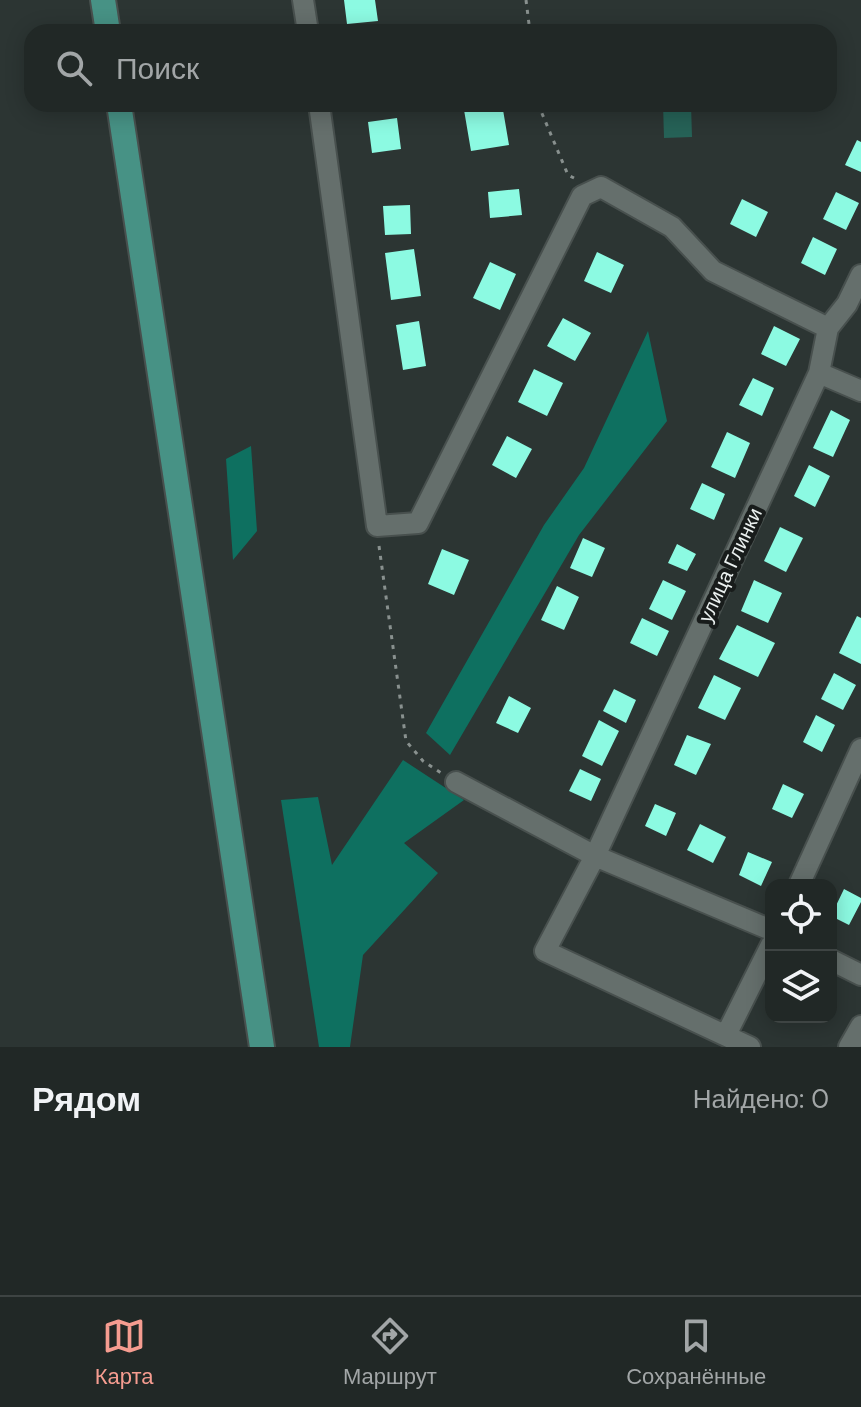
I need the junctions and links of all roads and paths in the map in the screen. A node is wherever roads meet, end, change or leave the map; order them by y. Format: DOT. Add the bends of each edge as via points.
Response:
graph roads {
  1 [pos="103,0"];
  2 [pos="303,0"];
  3 [pos="526,0"];
  4 [pos="107,24"];
  5 [pos="307,24"];
  6 [pos="529,24"];
  7 [pos="120,112"];
  8 [pos="320,112"];
  9 [pos="541,112"];
  10 [pos="601,187"];
  11 [pos="861,275"];
  12 [pos="828,328"];
  13 [pos="819,373"];
  14 [pos="861,391"];
  15 [pos="377,526"];
  16 [pos="861,749"];
  17 [pos="456,782"];
  18 [pos="595,856"];
  19 [pos="802,879"];
  20 [pos="765,927"];
  21 [pos="768,951"];
  22 [pos="837,963"];
  23 [pos="861,975"];
  24 [pos="861,1026"];
  25 [pos="726,1035"];
  26 [pos="262,1047"];
  27 [pos="750,1047"];
  28 [pos="849,1047"];
  1 -- 4 [label="main road"];
  2 -- 5 [label="street"];
  3 -- 6 [label="path"];
  7 -- 26 [label="main road"];
  8 -- 15 [label="street"];
  9 -- 10 [label="path" via="568,175"];
  10 -- 12 [label="street" via="672,227 713,271"];
  10 -- 15 [label="street" via="582,196 418,523"];
  11 -- 12 [label="street, улица Глинки"];
  12 -- 13 [label="street, улица Глинки"];
  13 -- 14 [label="street"];
  13 -- 18 [label="street, улица Глинки"];
  15 -- 17 [label="path" via="406,741 423,761"];
  16 -- 19 [label="street"];
  17 -- 18 [label="street"];
  18 -- 20 [label="street"];
  18 -- 25 [label="street, улица Глинки" via="545,951"];
  21 -- 25 [label="street"];
  22 -- 23 [label="street"];
  24 -- 28 [label="street"];
  25 -- 27 [label="street"];
}
